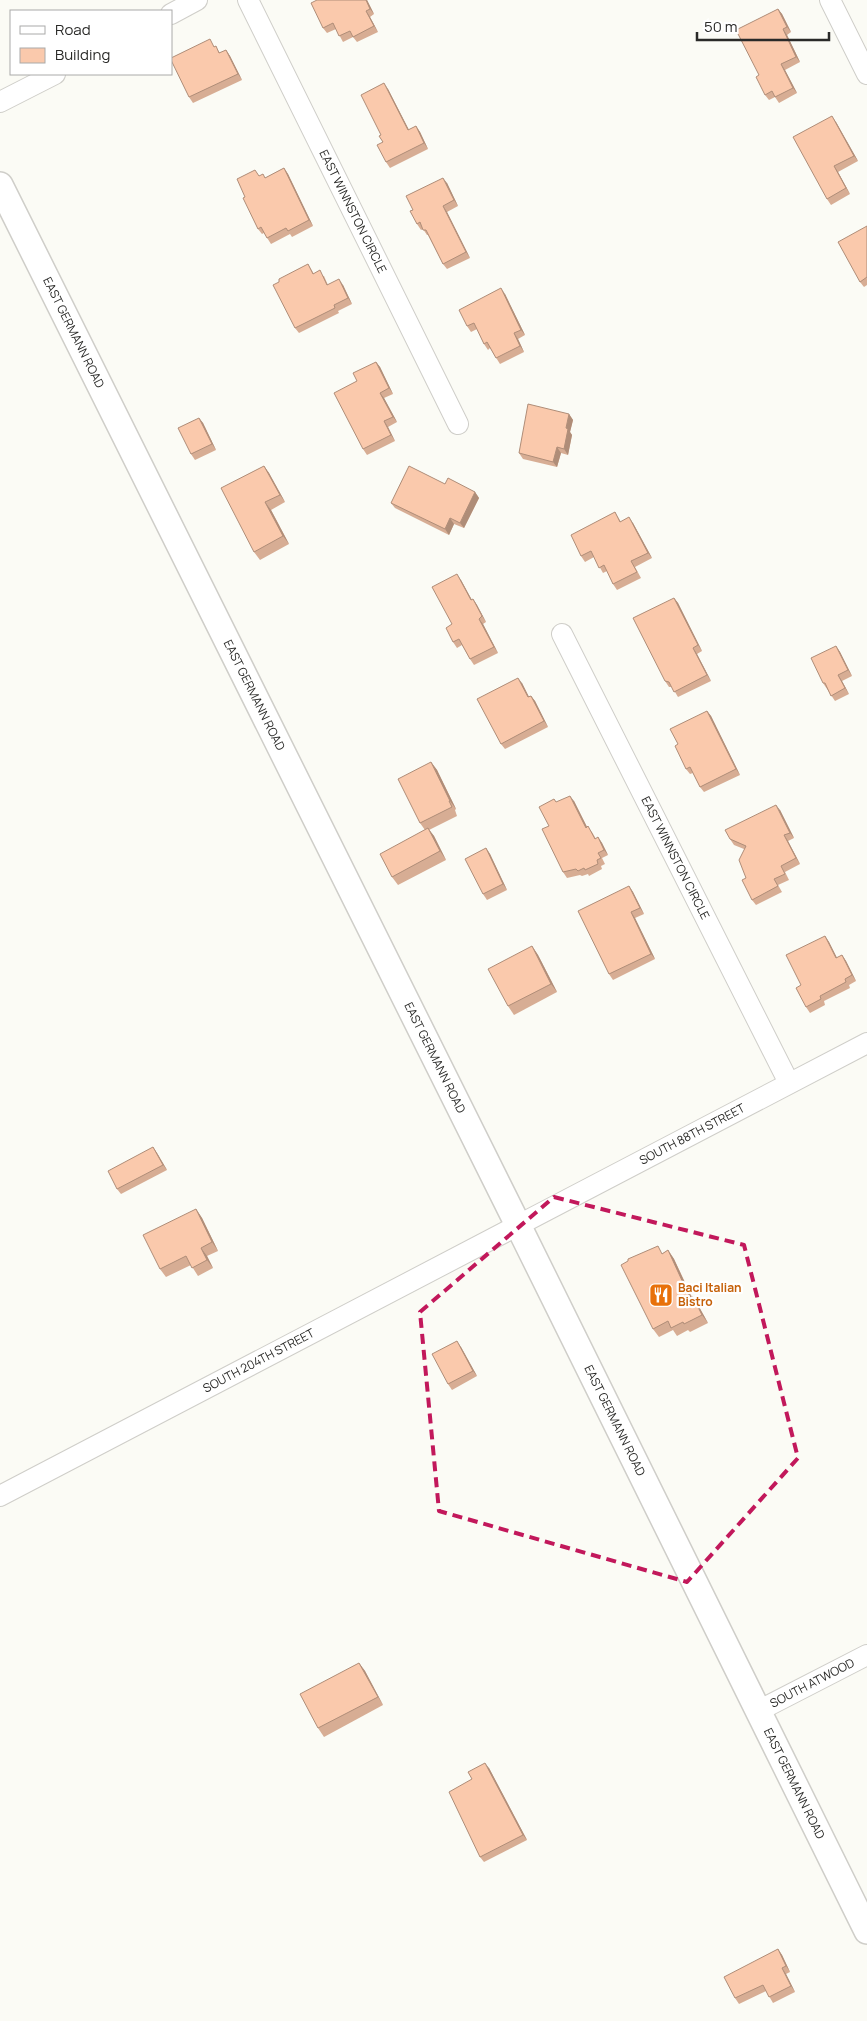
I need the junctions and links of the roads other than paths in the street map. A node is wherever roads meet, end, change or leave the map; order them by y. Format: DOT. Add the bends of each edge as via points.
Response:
graph roads {
  1 [pos="197,0"];
  2 [pos="248,0"];
  3 [pos="830,0"];
  4 [pos="172,13"];
  5 [pos="867,74"];
  6 [pos="53,75"];
  7 [pos="0,102"];
  8 [pos="0,185"];
  9 [pos="458,424"];
  10 [pos="562,634"];
  11 [pos="867,1043"];
  12 [pos="789,1084"];
  13 [pos="518,1225"];
  14 [pos="0,1496"];
  15 [pos="867,1655"];
  16 [pos="758,1711"];
  17 [pos="867,1931"];
  1 -- 4 [label="street"];
  2 -- 9 [label="street, EAST WINNSTON CIRCLE"];
  3 -- 5 [label="street"];
  6 -- 7 [label="street"];
  8 -- 13 [label="street, EAST GERMANN ROAD"];
  10 -- 12 [label="street, EAST WINNSTON CIRCLE"];
  11 -- 12 [label="street, SOUTH 88TH STREET"];
  12 -- 13 [label="street, SOUTH 88TH STREET"];
  13 -- 14 [label="street, SOUTH 204TH STREET"];
  13 -- 16 [label="street, EAST GERMANN ROAD"];
  15 -- 16 [label="street, SOUTH ATWOOD"];
  16 -- 17 [label="street, EAST GERMANN ROAD"];
}
